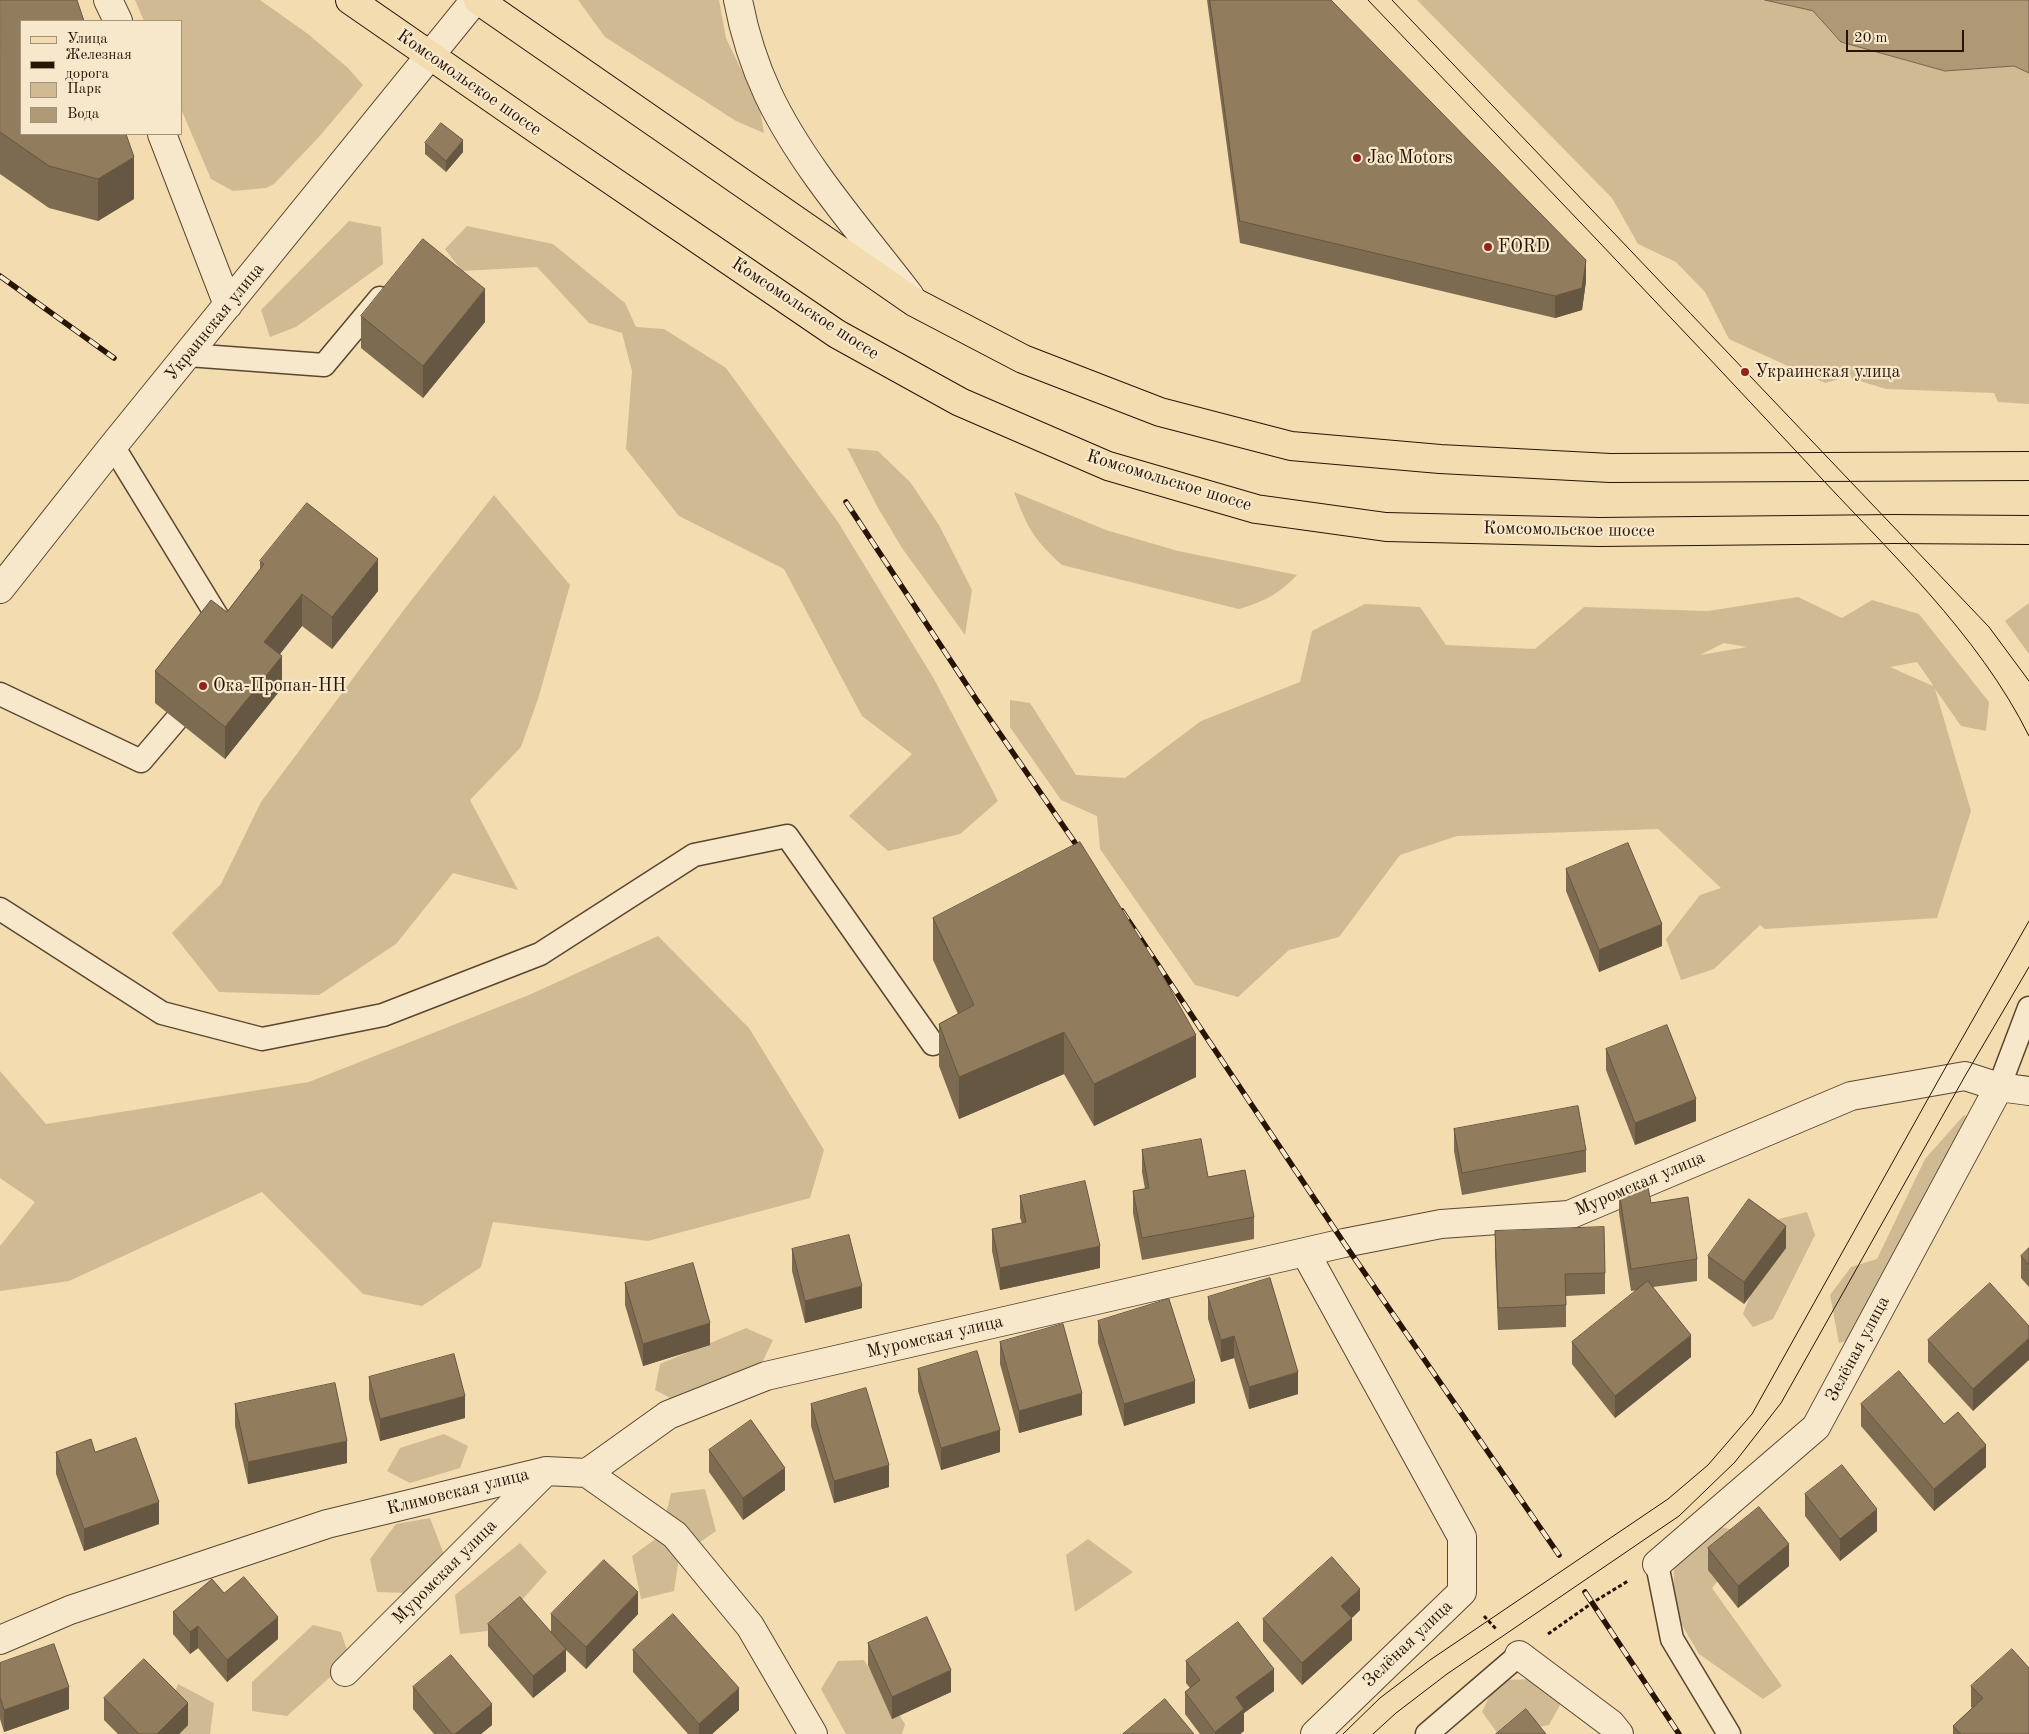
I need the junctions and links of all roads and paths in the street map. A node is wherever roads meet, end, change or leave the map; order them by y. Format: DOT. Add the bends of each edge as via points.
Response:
graph roads {
  1 [pos="108,0"];
  2 [pos="350,0"];
  3 [pos="477,0"];
  4 [pos="738,0"];
  5 [pos="118,20"];
  6 [pos="430,55"];
  7 [pos="162,135"];
  8 [pos="394,282"];
  9 [pos="914,302"];
  10 [pos="228,305"];
  11 [pos="188,355"];
  12 [pos="113,446"];
  13 [pos="2029,466"];
  14 [pos="2029,530"];
  15 [pos="0,589"];
  16 [pos="231,638"];
  17 [pos="0,694"];
  18 [pos="176,720"];
  19 [pos="0,909"];
  20 [pos="2029,1008"];
  21 [pos="933,1044"];
  22 [pos="1999,1087"];
  23 [pos="2029,1091"];
  24 [pos="1305,1252"];
  25 [pos="546,1471"];
  26 [pos="587,1474"];
  27 [pos="1657,1564"];
  28 [pos="1462,1592"];
  29 [pos="0,1640"];
  30 [pos="1519,1655"];
  31 [pos="345,1672"];
  32 [pos="813,1734"];
  33 [pos="1315,1734"];
  34 [pos="1427,1734"];
  35 [pos="1619,1734"];
  36 [pos="1728,1734"];
  1 -- 5 [label="street"];
  2 -- 6 [label="main road, Комсомольское шоссе"];
  3 -- 6 [label="street, Украинская улица"];
  3 -- 9 [label="main road"];
  4 -- 9 [label="street" via="744,32 768,94 790,135"];
  6 -- 10 [label="street, Украинская улица"];
  6 -- 14 [label="main road, Комсомольское шоссе" via="837,334 960,402 1108,466 1256,509 1386,527 1599,532"];
  7 -- 10 [label="street"];
  8 -- 11 [label="lane" via="324,366"];
  9 -- 13 [label="main road" via="1023,359 1141,405 1291,446 1440,459 1610,468"];
  10 -- 11 [label="street, Украинская улица"];
  11 -- 12 [label="street, Украинская улица"];
  12 -- 15 [label="street, Украинская улица"];
  12 -- 16 [label="lane"];
  17 -- 18 [label="lane" via="141,761"];
  19 -- 21 [label="lane" via="162,1013 262,1039 392,1012 540,954 694,855 787,836"];
  20 -- 22 [label="lane"];
  22 -- 23 [label="street"];
  22 -- 24 [label="street, Муромская улица" via="1965,1076 1851,1096 1569,1215 1441,1224"];
  22 -- 27 [label="street, Зелёная улица" via="1816,1427"];
  24 -- 26 [label="street, Муромская улица" via="766,1376 668,1415"];
  24 -- 28 [label="street, Зелёная улица" via="1462,1537"];
  25 -- 26 [label="street, Климовская улица"];
  25 -- 29 [label="street, Климовская улица" via="327,1524 70,1610"];
  25 -- 31 [label="street, Муромская улица"];
  26 -- 32 [label="street" via="675,1535 750,1626"];
  27 -- 30 [label="path" via="1592,1602"];
  27 -- 36 [label="lane" via="1672,1639"];
  28 -- 30 [label="path"];
  28 -- 33 [label="street, Зелёная улица"];
  30 -- 34 [label="lane"];
  30 -- 35 [label="street" via="1611,1724"];
}
